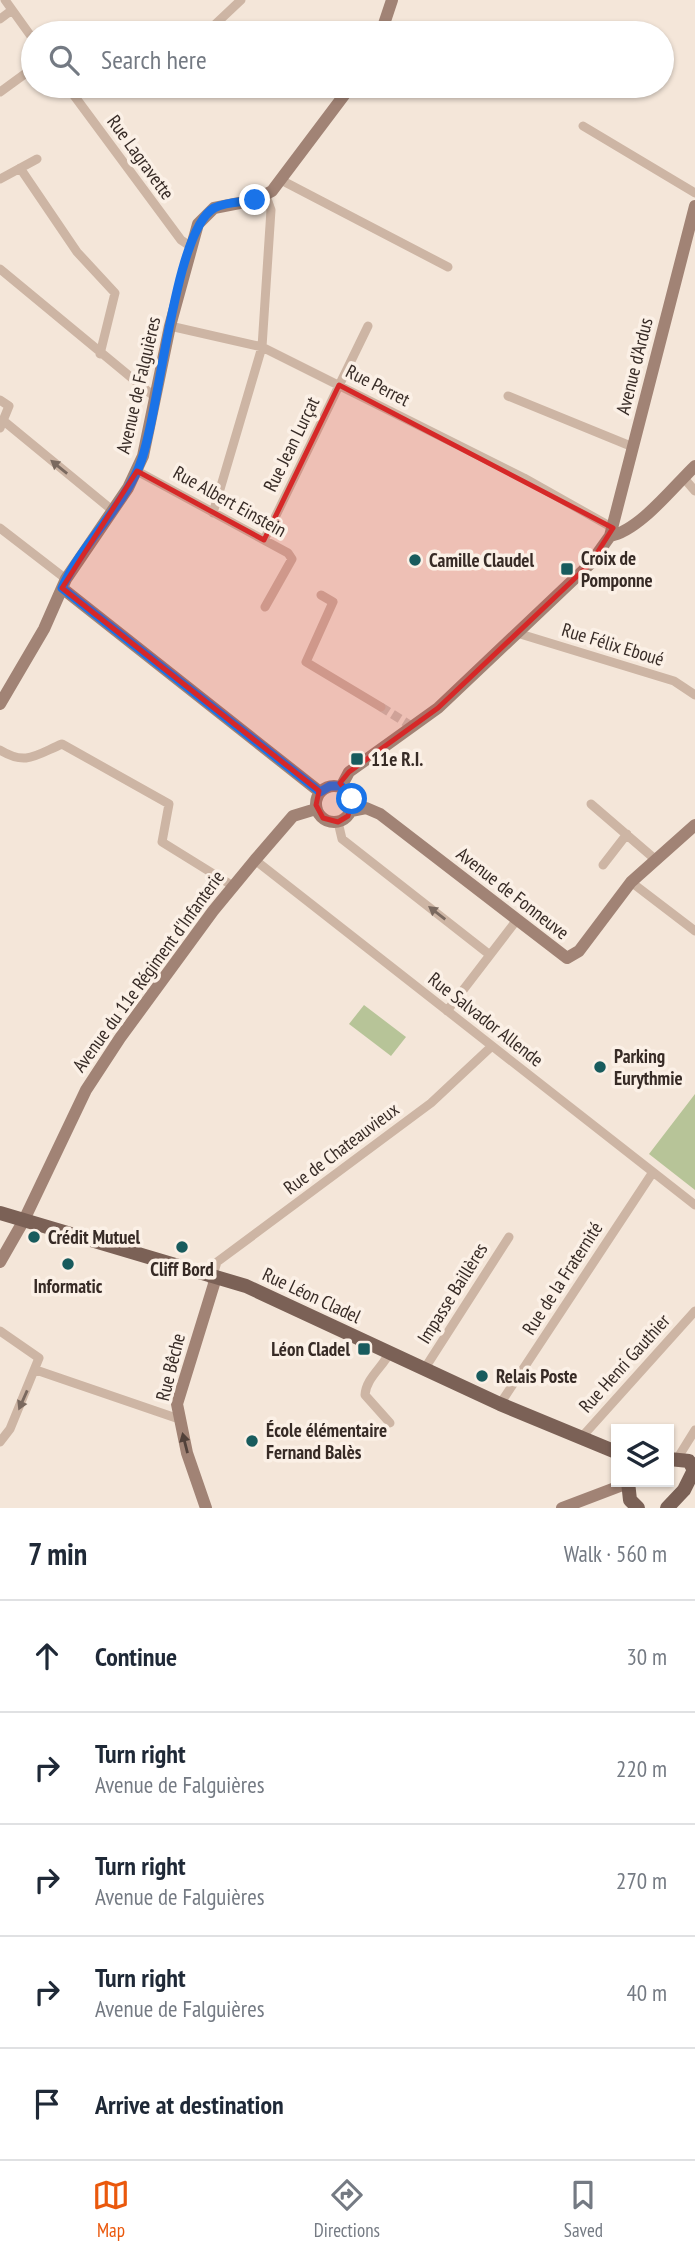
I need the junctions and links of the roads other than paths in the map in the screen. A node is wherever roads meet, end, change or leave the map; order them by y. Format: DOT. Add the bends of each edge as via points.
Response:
graph roads {
  1 [pos="5,0"];
  2 [pos="241,0"];
  3 [pos="389,2"];
  4 [pos="12,10"];
  5 [pos="0,19"];
  6 [pos="219,21"];
  7 [pos="384,21"];
  8 [pos="21,22"];
  9 [pos="21,77"];
  10 [pos="0,92"];
  11 [pos="76,98"];
  12 [pos="342,98"];
  13 [pos="583,126"];
  14 [pos="37,159"];
  15 [pos="20,168"];
  16 [pos="0,178"];
  17 [pos="281,180"];
  18 [pos="695,193"];
  19 [pos="266,196"];
  20 [pos="695,206"];
  21 [pos="190,246"];
  22 [pos="448,267"];
  23 [pos="0,269"];
  24 [pos="170,326"];
  25 [pos="368,326"];
  26 [pos="262,347"];
  27 [pos="100,354"];
  28 [pos="339,385"];
  29 [pos="508,396"];
  30 [pos="156,398"];
  31 [pos="0,400"];
  32 [pos="2,425"];
  33 [pos="633,447"];
  34 [pos="695,466"];
  35 [pos="137,471"];
  36 [pos="683,477"];
  37 [pos="695,491"];
  38 [pos="113,510"];
  39 [pos="213,513"];
  40 [pos="0,528"];
  41 [pos="611,532"];
  42 [pos="264,540"];
  43 [pos="64,584"];
  44 [pos="321,595"];
  45 [pos="265,607"];
  46 [pos="517,633"];
  47 [pos="695,695"];
  48 [pos="0,704"];
  49 [pos="381,707"];
  50 [pos="0,750"];
  51 [pos="341,786"];
  52 [pos="320,792"];
  53 [pos="591,804"];
  54 [pos="316,809"];
  55 [pos="351,810"];
  56 [pos="338,822"];
  57 [pos="695,825"];
  58 [pos="627,834"];
  59 [pos="255,860"];
  60 [pos="656,860"];
  61 [pos="603,865"];
  62 [pos="631,882"];
  63 [pos="233,886"];
  64 [pos="516,921"];
  65 [pos="695,930"];
  66 [pos="490,955"];
  67 [pos="447,1011"];
  68 [pos="492,1046"];
  69 [pos="653,1172"];
  70 [pos="695,1205"];
  71 [pos="0,1213"];
  72 [pos="24,1220"];
  73 [pos="509,1237"];
  74 [pos="0,1262"];
  75 [pos="214,1275"];
  76 [pos="695,1311"];
  77 [pos="0,1331"];
  78 [pos="390,1352"];
  79 [pos="425,1368"];
  80 [pos="36,1370"];
  81 [pos="500,1404"];
  82 [pos="179,1419"];
  83 [pos="390,1423"];
  84 [pos="695,1430"];
  85 [pos="580,1439"];
  86 [pos="0,1442"];
  87 [pos="595,1446"];
  88 [pos="611,1451"];
  89 [pos="611,1459"];
  90 [pos="688,1468"];
  91 [pos="615,1487"];
  92 [pos="629,1487"];
  93 [pos="632,1505"];
  94 [pos="670,1507"];
  95 [pos="206,1508"];
  96 [pos="562,1508"];
  1 -- 4 [label="street"];
  2 -- 6 [label="street"];
  3 -- 7 [label="street"];
  4 -- 5 [label="street"];
  4 -- 8 [label="street"];
  9 -- 10 [label="street"];
  11 -- 21 [label="street, Rue Lagravette"];
  12 -- 17 [label="street"];
  13 -- 18 [label="street"];
  14 -- 15 [label="street"];
  15 -- 16 [label="street"];
  15 -- 27 [label="street" via="77,252 115,293"];
  17 -- 19 [label="street"];
  17 -- 22 [label="street"];
  19 -- 21 [label="street, Avenue de Falguières" via="214,208 198,224"];
  19 -- 26 [label="street" via="271,210"];
  20 -- 33 [label="street, Avenue d'Ardus"];
  21 -- 24 [label="street, Avenue de Falguières"];
  23 -- 27 [label="street"];
  24 -- 26 [label="street, Rue Perret"];
  24 -- 30 [label="street, Avenue de Falguières"];
  25 -- 28 [label="street, Rue Jean Lurçat"];
  26 -- 28 [label="street, Rue Perret"];
  26 -- 39 [label="street"];
  27 -- 30 [label="street"];
  28 -- 41 [label="street, Rue Perret" via="524,478"];
  28 -- 42 [label="street, Rue Jean Lurçat"];
  29 -- 33 [label="street"];
  30 -- 35 [label="street, Avenue de Falguières"];
  31 -- 32 [label="street" via="9,406"];
  38 -- 32 [label="street, one-way"];
  33 -- 41 [label="street, Avenue d'Ardus"];
  34 -- 36 [label="street"];
  35 -- 38 [label="street, Avenue de Falguières"];
  35 -- 39 [label="street, Rue Albert Einstein"];
  36 -- 37 [label="street"];
  36 -- 41 [label="street" via="624,533"];
  38 -- 43 [label="street, Avenue de Falguières"];
  39 -- 42 [label="street, Rue Albert Einstein"];
  40 -- 43 [label="street"];
  41 -- 46 [label="street" via="590,564"];
  42 -- 45 [label="street, Rue Albert Einstein" via="292,559"];
  43 -- 48 [label="street, Avenue de Falguières" via="44,629"];
  43 -- 52 [label="street"];
  44 -- 49 [label="street" via="333,602 306,662"];
  46 -- 47 [label="street, Rue Félix Eboué" via="674,681"];
  46 -- 51 [label="street" via="438,708 349,772"];
  50 -- 63 [label="street" via="15,759 27,759 62,744 169,804 162,842"];
  51 -- 52 [label="street"];
  51 -- 55 [label="street" via="350,794"];
  52 -- 54 [label="street"];
  53 -- 58 [label="street"];
  54 -- 56 [label="street" via="327,821"];
  54 -- 59 [label="street, Avenue du 11e Régiment d'Infanterie" via="293,816"];
  55 -- 56 [label="street"];
  55 -- 64 [label="street, Avenue de Fonneuve" via="366,808 380,814"];
  66 -- 56 [label="street, one-way" via="342,839"];
  57 -- 60 [label="street, Avenue de Fonneuve"];
  58 -- 60 [label="street"];
  58 -- 61 [label="street"];
  59 -- 63 [label="street, Avenue du 11e Régiment d'Infanterie"];
  59 -- 67 [label="street, Rue Salvador Allende"];
  60 -- 62 [label="street, Avenue de Fonneuve"];
  62 -- 64 [label="street, Avenue de Fonneuve" via="575,956 562,956"];
  62 -- 65 [label="street"];
  63 -- 72 [label="street, Avenue du 11e Régiment d'Infanterie" via="86,1090"];
  64 -- 66 [label="street"];
  66 -- 67 [label="street"];
  67 -- 68 [label="street, Rue Salvador Allende"];
  68 -- 69 [label="street, Rue Salvador Allende"];
  68 -- 75 [label="street, Rue de Chateauvieux" via="431,1103 216,1262"];
  69 -- 70 [label="street, Rue Salvador Allende"];
  69 -- 81 [label="street, Rue de la Fraternité"];
  71 -- 72 [label="main road, Rue Léon Cladel"];
  72 -- 74 [label="street, Avenue du 11e Régiment d'Infanterie"];
  72 -- 75 [label="main road, Rue Léon Cladel"];
  73 -- 79 [label="street, Impasse Baillères"];
  75 -- 78 [label="main road, Rue Léon Cladel" via="283,1301"];
  75 -- 82 [label="street, Rue Bêche" via="181,1388"];
  76 -- 85 [label="street, Rue Henri Gauthier"];
  77 -- 80 [label="street" via="38,1358"];
  78 -- 79 [label="main road, Rue Léon Cladel"];
  78 -- 83 [label="street" via="365,1387 365,1395"];
  79 -- 81 [label="main road, Rue Léon Cladel"];
  80 -- 82 [label="street"];
  80 -- 86 [label="street, one-way"];
  81 -- 85 [label="main road, Rue Léon Cladel"];
  95 -- 82 [label="street, Rue Bêche, one-way"];
  84 -- 90 [label="street"];
  85 -- 87 [label="main road, Rue Léon Cladel"];
  87 -- 88 [label="main road, Rue Léon Cladel"];
  87 -- 89 [label="main road, Rue Léon Cladel"];
  90 -- 94 [label="main road"];
  91 -- 96 [label="street"];
  92 -- 93 [label="main road"];
}
